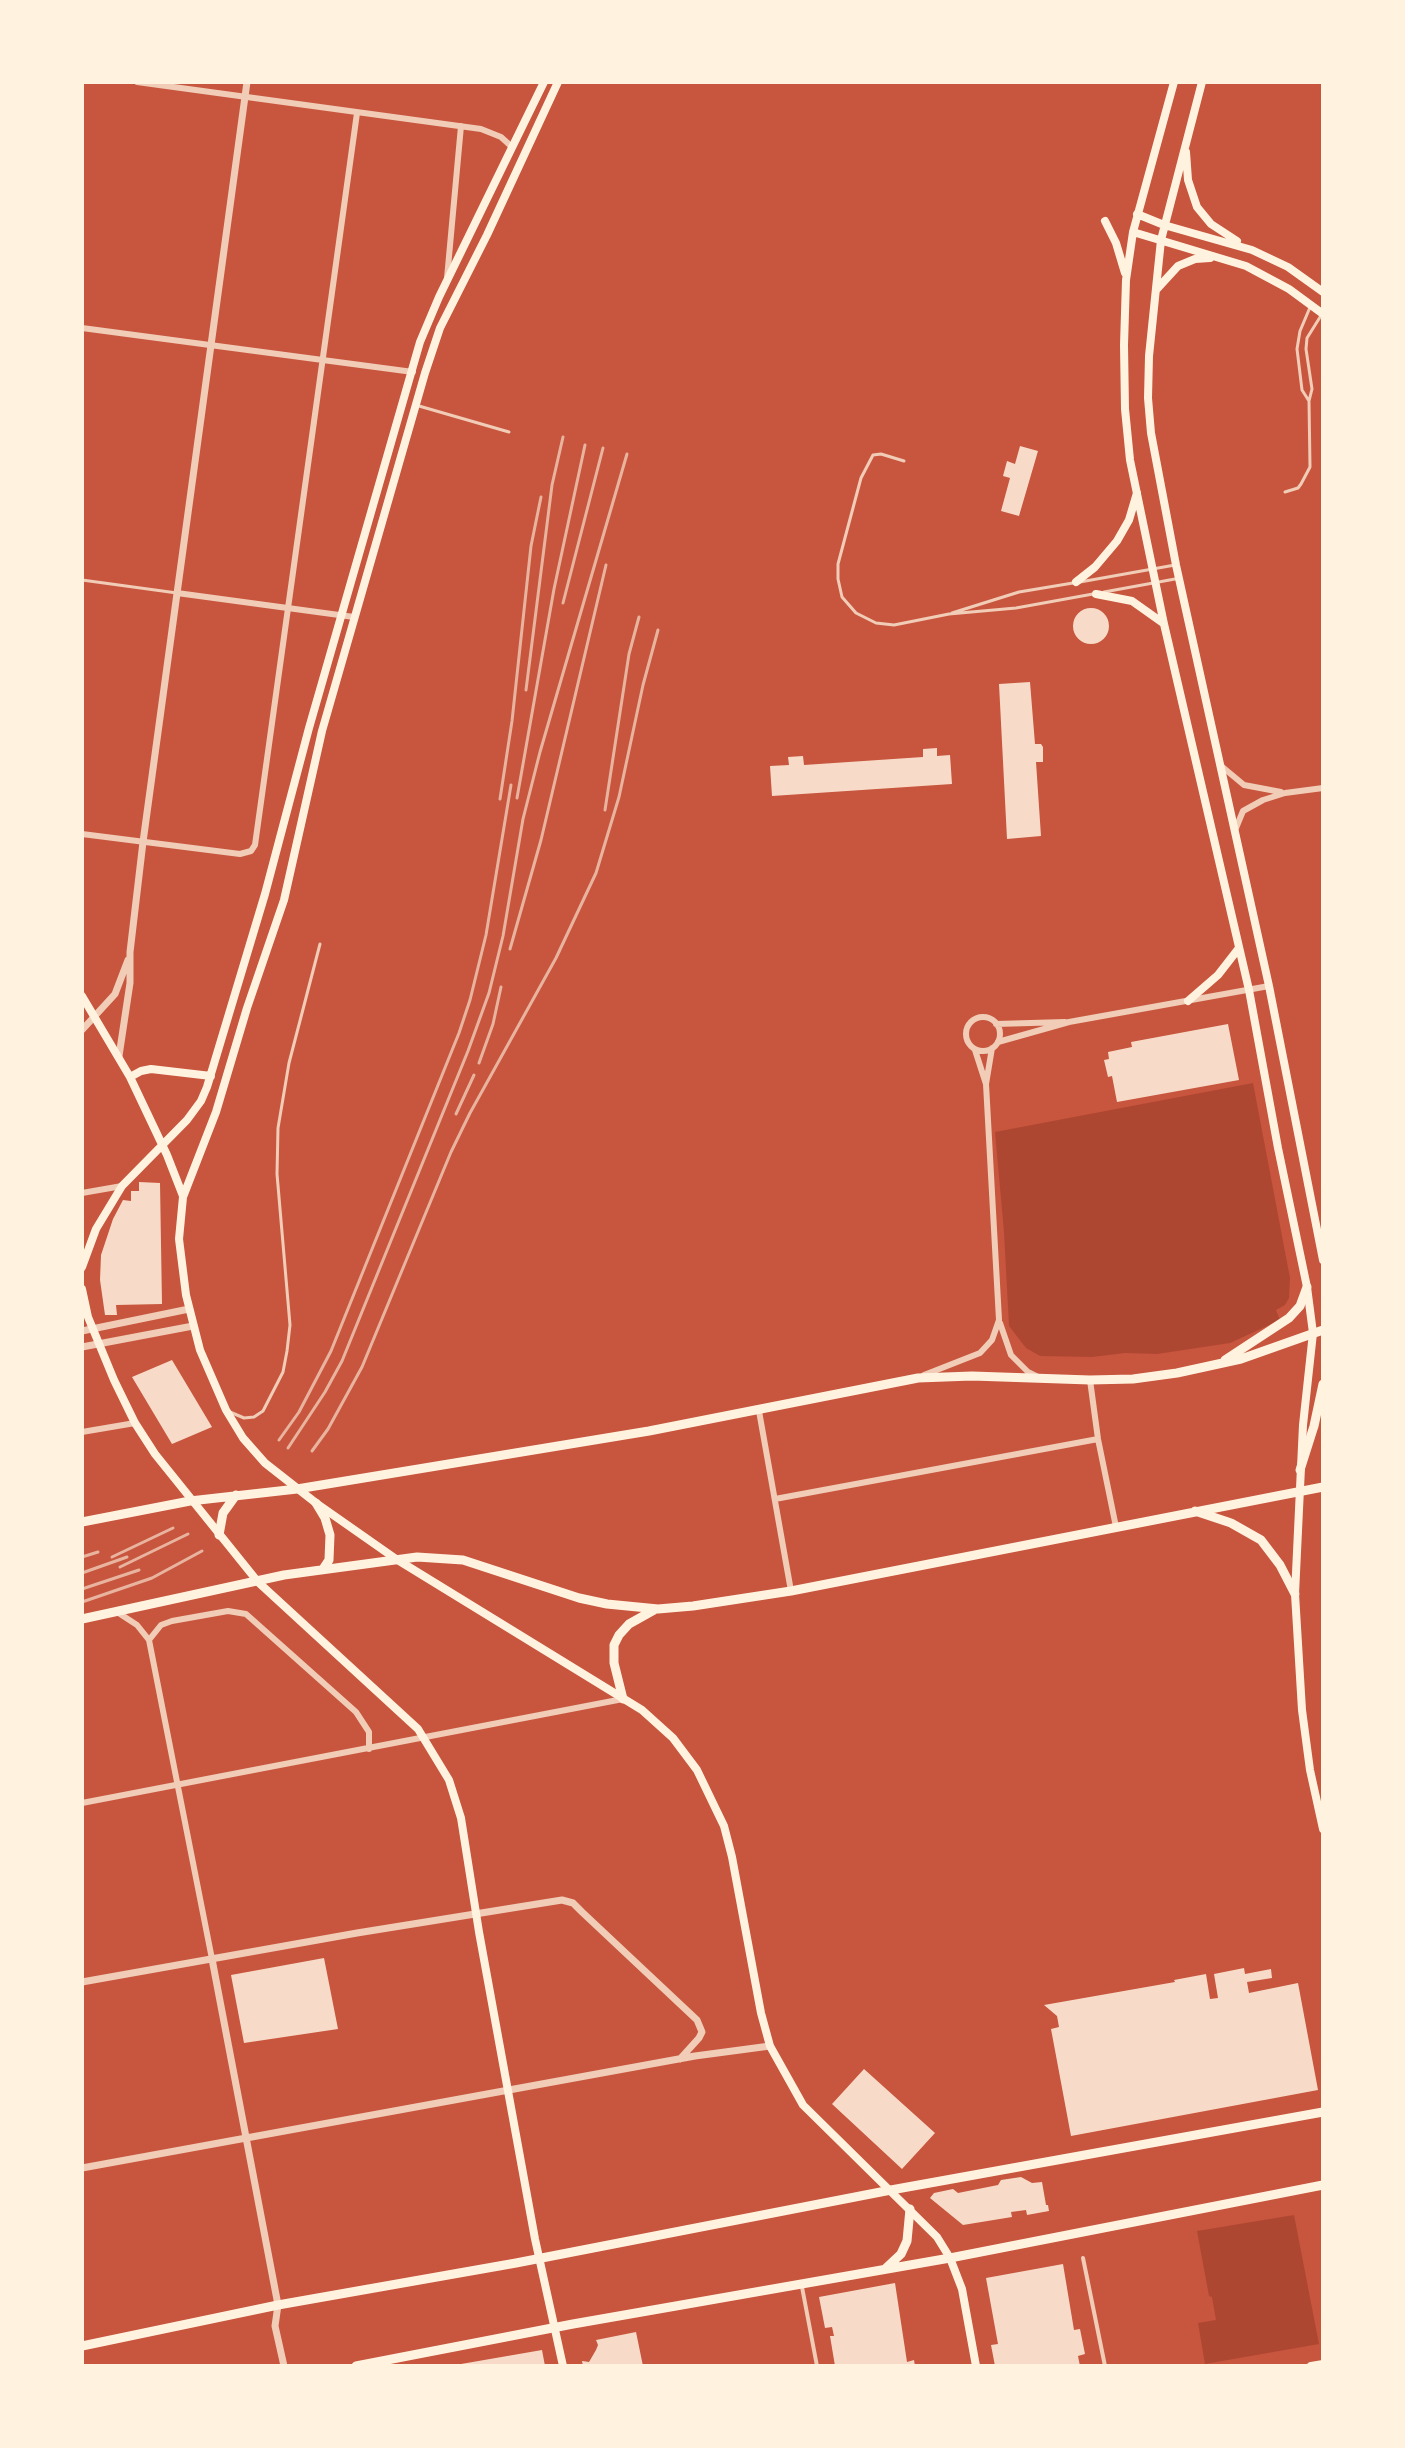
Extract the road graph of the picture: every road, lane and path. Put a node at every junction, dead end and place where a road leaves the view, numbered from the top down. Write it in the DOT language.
graph roads {
  1 [pos="137,82"];
  2 [pos="247,82"];
  3 [pos="544,82"];
  4 [pos="558,82"];
  5 [pos="1174,82"];
  6 [pos="1202,82"];
  7 [pos="245,98"];
  8 [pos="357,113"];
  9 [pos="461,126"];
  10 [pos="1186,143"];
  11 [pos="512,147"];
  12 [pos="1137,214"];
  13 [pos="1105,221"];
  14 [pos="1164,225"];
  15 [pos="1133,232"];
  16 [pos="1161,240"];
  17 [pos="1252,250"];
  18 [pos="1246,266"];
  19 [pos="1127,278"];
  20 [pos="447,281"];
  21 [pos="1323,292"];
  22 [pos="1154,293"];
  23 [pos="1311,305"];
  24 [pos="1323,313"];
  25 [pos="82,328"];
  26 [pos="211,346"];
  27 [pos="324,360"];
  28 [pos="413,372"];
  29 [pos="1309,401"];
  30 [pos="416,405"];
  31 [pos="509,432"];
  32 [pos="904,461"];
  33 [pos="1137,492"];
  34 [pos="1285,492"];
  35 [pos="1176,565"];
  36 [pos="1153,569"];
  37 [pos="1180,578"];
  38 [pos="82,580"];
  39 [pos="1076,582"];
  40 [pos="1156,583"];
  41 [pos="177,593"];
  42 [pos="1096,594"];
  43 [pos="290,609"];
  44 [pos="949,614"];
  45 [pos="343,616"];
  46 [pos="354,617"];
  47 [pos="1164,624"];
  48 [pos="330,658"];
  49 [pos="342,661"];
  50 [pos="322,687"];
  51 [pos="334,690"];
  52 [pos="309,728"];
  53 [pos="322,731"];
  54 [pos="1220,765"];
  55 [pos="1323,788"];
  56 [pos="1285,793"];
  57 [pos="1235,832"];
  58 [pos="82,834"];
  59 [pos="143,842"];
  60 [pos="265,894"];
  61 [pos="284,900"];
  62 [pos="320,944"];
  63 [pos="1239,948"];
  64 [pos="130,952"];
  65 [pos="1269,986"];
  66 [pos="1249,990"];
  67 [pos="82,996"];
  68 [pos="1188,1001"];
  69 [pos="96,1017"];
  70 [pos="1069,1022"];
  71 [pos="996,1024"];
  72 [pos="82,1030"];
  73 [pos="995,1045"];
  74 [pos="975,1050"];
  75 [pos="119,1056"];
  76 [pos="211,1076"];
  77 [pos="130,1077"];
  78 [pos="986,1084"];
  79 [pos="163,1145"];
  80 [pos="122,1186"];
  81 [pos="82,1193"];
  82 [pos="183,1197"];
  83 [pos="1323,1260"];
  84 [pos="82,1267"];
  85 [pos="1307,1287"];
  86 [pos="82,1289"];
  87 [pos="189,1309"];
  88 [pos="999,1320"];
  89 [pos="193,1326"];
  90 [pos="93,1329"];
  91 [pos="82,1331"];
  92 [pos="1318,1332"];
  93 [pos="99,1344"];
  94 [pos="82,1347"];
  95 [pos="1219,1365"];
  96 [pos="918,1378"];
  97 [pos="1042,1379"];
  98 [pos="1090,1380"];
  99 [pos="1323,1384"];
  100 [pos="226,1410"];
  101 [pos="759,1411"];
  102 [pos="135,1423"];
  103 [pos="82,1432"];
  104 [pos="1098,1439"];
  105 [pos="1300,1470"];
  106 [pos="1323,1487"];
  107 [pos="297,1489"];
  108 [pos="1299,1491"];
  109 [pos="236,1495"];
  110 [pos="775,1499"];
  111 [pos="190,1501"];
  112 [pos="316,1503"];
  113 [pos="1194,1511"];
  114 [pos="82,1522"];
  115 [pos="1116,1527"];
  116 [pos="219,1535"];
  117 [pos="396,1559"];
  118 [pos="323,1569"];
  119 [pos="258,1582"];
  120 [pos="791,1591"];
  121 [pos="1295,1594"];
  122 [pos="658,1609"];
  123 [pos="117,1612"];
  124 [pos="82,1619"];
  125 [pos="149,1640"];
  126 [pos="623,1699"];
  127 [pos="424,1739"];
  128 [pos="369,1749"];
  129 [pos="179,1785"];
  130 [pos="82,1803"];
  131 [pos="1323,1829"];
  132 [pos="476,1912"];
  133 [pos="212,1959"];
  134 [pos="82,1982"];
  135 [pos="770,2046"];
  136 [pos="680,2059"];
  137 [pos="509,2090"];
  138 [pos="1323,2112"];
  139 [pos="246,2138"];
  140 [pos="82,2168"];
  141 [pos="1323,2185"];
  142 [pos="891,2190"];
  143 [pos="910,2209"];
  144 [pos="540,2258"];
  145 [pos="950,2258"];
  146 [pos="1083,2258"];
  147 [pos="884,2270"];
  148 [pos="801,2284"];
  149 [pos="278,2305"];
  150 [pos="556,2327"];
  151 [pos="82,2346"];
  152 [pos="402,2362"];
  153 [pos="1323,2364"];
  154 [pos="284,2366"];
  155 [pos="356,2366"];
  156 [pos="563,2366"];
  157 [pos="817,2366"];
  158 [pos="976,2366"];
  159 [pos="1105,2366"];
  160 [pos="1311,2366"];
  1 -- 7 [label="street"];
  2 -- 7 [label="street"];
  3 -- 11 [label="main road"];
  4 -- 30 [label="main road"];
  5 -- 12 [label="main road"];
  6 -- 10 [label="main road"];
  7 -- 8 [label="street"];
  7 -- 26 [label="street"];
  8 -- 9 [label="street"];
  8 -- 27 [label="street"];
  9 -- 11 [label="street"];
  9 -- 20 [label="street"];
  10 -- 14 [label="main road"];
  10 -- 17 [label="main road"];
  11 -- 20 [label="main road"];
  12 -- 14 [label="main road"];
  12 -- 15 [label="main road"];
  13 -- 19 [label="main road"];
  14 -- 16 [label="main road"];
  14 -- 17 [label="main road"];
  15 -- 16 [label="main road"];
  15 -- 19 [label="main road"];
  16 -- 18 [label="main road"];
  16 -- 22 [label="main road"];
  17 -- 21 [label="main road"];
  18 -- 22 [label="main road"];
  18 -- 23 [label="main road"];
  19 -- 33 [label="main road"];
  20 -- 28 [label="main road"];
  22 -- 35 [label="main road"];
  23 -- 24 [label="main road"];
  23 -- 29 [label="lane"];
  24 -- 29 [label="lane"];
  25 -- 26 [label="street"];
  26 -- 27 [label="street"];
  26 -- 41 [label="street"];
  27 -- 28 [label="street"];
  27 -- 43 [label="street"];
  28 -- 45 [label="main road"];
  29 -- 34 [label="lane"];
  30 -- 31 [label="lane"];
  30 -- 46 [label="main road"];
  32 -- 44 [label="lane"];
  33 -- 36 [label="main road"];
  33 -- 39 [label="main road"];
  35 -- 36 [label="lane"];
  35 -- 37 [label="main road"];
  36 -- 39 [label="lane"];
  36 -- 40 [label="main road"];
  37 -- 40 [label="lane"];
  37 -- 54 [label="main road"];
  38 -- 41 [label="lane"];
  39 -- 44 [label="lane"];
  40 -- 42 [label="lane"];
  40 -- 47 [label="main road"];
  41 -- 43 [label="street"];
  41 -- 59 [label="street"];
  42 -- 44 [label="lane"];
  42 -- 47 [label="main road"];
  43 -- 45 [label="street"];
  43 -- 59 [label="street"];
  45 -- 46 [label="street"];
  45 -- 48 [label="main road"];
  46 -- 49 [label="main road"];
  47 -- 63 [label="main road"];
  48 -- 49 [label="main road"];
  48 -- 50 [label="main road"];
  49 -- 51 [label="main road"];
  50 -- 51 [label="main road"];
  50 -- 52 [label="main road"];
  51 -- 53 [label="main road"];
  52 -- 53 [label="main road"];
  52 -- 60 [label="main road"];
  53 -- 61 [label="main road"];
  54 -- 56 [label="street"];
  54 -- 57 [label="main road"];
  55 -- 56 [label="street"];
  56 -- 57 [label="street"];
  57 -- 65 [label="main road"];
  58 -- 59 [label="street"];
  59 -- 64 [label="street"];
  60 -- 61 [label="main road"];
  60 -- 76 [label="main road"];
  61 -- 82 [label="main road"];
  62 -- 100 [label="lane"];
  63 -- 66 [label="main road"];
  63 -- 68 [label="main road"];
  64 -- 69 [label="street"];
  64 -- 75 [label="street"];
  65 -- 66 [label="street"];
  65 -- 83 [label="main road"];
  66 -- 68 [label="street"];
  66 -- 85 [label="main road"];
  67 -- 69 [label="main road"];
  68 -- 70 [label="street"];
  69 -- 72 [label="street"];
  69 -- 75 [label="main road"];
  70 -- 71 [label="street"];
  70 -- 73 [label="street"];
  71 -- 73 [label="street"];
  71 -- 74 [label="street"];
  73 -- 74 [label="street"];
  73 -- 78 [label="street"];
  74 -- 78 [label="street"];
  75 -- 77 [label="main road"];
  76 -- 77 [label="main road"];
  76 -- 79 [label="main road"];
  77 -- 79 [label="main road"];
  78 -- 88 [label="street"];
  79 -- 80 [label="main road"];
  79 -- 82 [label="main road"];
  80 -- 81 [label="street"];
  80 -- 84 [label="main road"];
  82 -- 87 [label="main road"];
  85 -- 92 [label="main road"];
  85 -- 95 [label="main road"];
  86 -- 90 [label="main road"];
  87 -- 89 [label="main road"];
  87 -- 90 [label="street"];
  88 -- 96 [label="street"];
  88 -- 97 [label="street"];
  89 -- 93 [label="street"];
  89 -- 100 [label="main road"];
  90 -- 91 [label="street"];
  90 -- 93 [label="main road"];
  92 -- 95 [label="main road"];
  92 -- 105 [label="main road"];
  93 -- 94 [label="street"];
  93 -- 102 [label="main road"];
  95 -- 98 [label="main road"];
  96 -- 97 [label="main road"];
  96 -- 101 [label="main road"];
  97 -- 98 [label="main road"];
  98 -- 104 [label="street"];
  99 -- 105 [label="main road"];
  100 -- 107 [label="main road"];
  101 -- 107 [label="main road"];
  101 -- 110 [label="street"];
  102 -- 103 [label="street"];
  102 -- 111 [label="main road"];
  104 -- 110 [label="street"];
  104 -- 115 [label="street"];
  105 -- 108 [label="main road"];
  106 -- 108 [label="main road"];
  107 -- 109 [label="main road"];
  107 -- 112 [label="main road"];
  108 -- 113 [label="main road"];
  108 -- 121 [label="main road"];
  109 -- 111 [label="main road"];
  109 -- 116 [label="main road"];
  110 -- 120 [label="street"];
  111 -- 114 [label="main road"];
  111 -- 116 [label="main road"];
  112 -- 117 [label="main road"];
  112 -- 118 [label="main road"];
  113 -- 115 [label="main road"];
  113 -- 121 [label="main road"];
  115 -- 120 [label="main road"];
  116 -- 119 [label="main road"];
  117 -- 118 [label="main road"];
  117 -- 122 [label="main road"];
  117 -- 126 [label="main road"];
  118 -- 119 [label="main road"];
  119 -- 123 [label="main road"];
  119 -- 127 [label="main road"];
  120 -- 122 [label="main road"];
  121 -- 131 [label="main road"];
  122 -- 126 [label="main road"];
  123 -- 124 [label="main road"];
  123 -- 125 [label="street"];
  125 -- 128 [label="street"];
  125 -- 129 [label="street"];
  126 -- 127 [label="street"];
  126 -- 135 [label="main road"];
  127 -- 128 [label="street"];
  127 -- 132 [label="main road"];
  128 -- 129 [label="street"];
  129 -- 130 [label="street"];
  129 -- 133 [label="street"];
  132 -- 133 [label="street"];
  132 -- 136 [label="street"];
  132 -- 137 [label="main road"];
  133 -- 134 [label="street"];
  133 -- 139 [label="street"];
  135 -- 136 [label="street"];
  135 -- 142 [label="main road"];
  136 -- 137 [label="street"];
  137 -- 139 [label="street"];
  137 -- 144 [label="main road"];
  138 -- 142 [label="main road"];
  139 -- 140 [label="street"];
  139 -- 149 [label="street"];
  141 -- 145 [label="main road"];
  142 -- 143 [label="main road"];
  142 -- 144 [label="main road"];
  143 -- 145 [label="main road"];
  143 -- 147 [label="main road"];
  144 -- 149 [label="main road"];
  144 -- 150 [label="main road"];
  145 -- 147 [label="main road"];
  145 -- 158 [label="main road"];
  146 -- 159 [label="street"];
  147 -- 148 [label="main road"];
  148 -- 150 [label="main road"];
  148 -- 157 [label="street"];
  149 -- 151 [label="main road"];
  149 -- 154 [label="street"];
  150 -- 152 [label="main road"];
  150 -- 156 [label="main road"];
  152 -- 155 [label="main road"];
  153 -- 160 [label="main road"];
}
